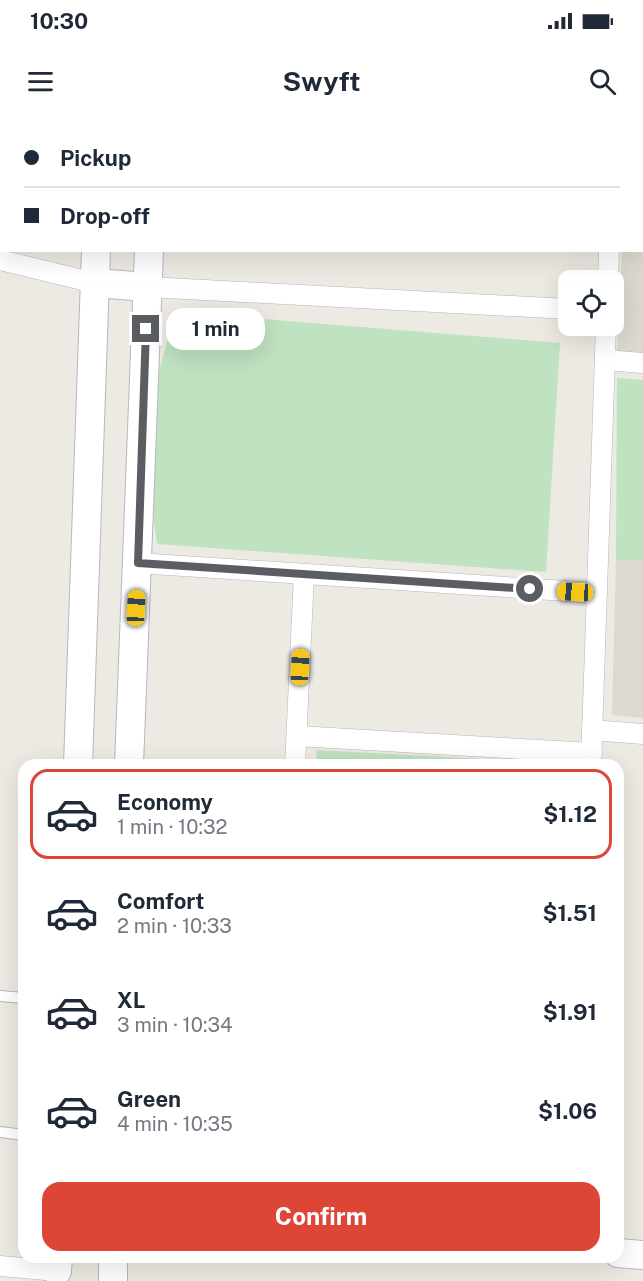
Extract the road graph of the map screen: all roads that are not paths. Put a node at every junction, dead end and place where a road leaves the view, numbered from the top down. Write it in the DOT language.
graph roads {
  1 [pos="96,252"];
  2 [pos="149,252"];
  3 [pos="609,252"];
  4 [pos="0,260"];
  5 [pos="608,270"];
  6 [pos="95,283"];
  7 [pos="148,287"];
  8 [pos="558,308"];
  9 [pos="606,336"];
  10 [pos="605,360"];
  11 [pos="643,363"];
  12 [pos="138,563"];
  13 [pos="304,574"];
  14 [pos="597,593"];
  15 [pos="592,730"];
  16 [pos="643,734"];
  17 [pos="297,736"];
  18 [pos="78,759"];
  19 [pos="129,759"];
  20 [pos="295,759"];
  21 [pos="592,759"];
  22 [pos="0,996"];
  23 [pos="18,998"];
  24 [pos="0,1132"];
  25 [pos="18,1134"];
  26 [pos="624,1253"];
  27 [pos="643,1255"];
  28 [pos="114,1263"];
  29 [pos="58,1264"];
  30 [pos="0,1266"];
  31 [pos="113,1281"];
  1 -- 6 [label="main road"];
  2 -- 7 [label="main road"];
  3 -- 5 [label="street"];
  4 -- 6 [label="street"];
  6 -- 7 [label="main road"];
  6 -- 18 [label="main road"];
  7 -- 8 [label="street"];
  7 -- 12 [label="main road"];
  9 -- 10 [label="street"];
  10 -- 11 [label="street"];
  10 -- 14 [label="street"];
  12 -- 13 [label="street"];
  12 -- 19 [label="main road"];
  13 -- 14 [label="street"];
  13 -- 17 [label="street"];
  14 -- 15 [label="street"];
  15 -- 16 [label="street"];
  15 -- 21 [label="street"];
  17 -- 20 [label="street"];
  17 -- 21 [label="street"];
  22 -- 23 [label="lane"];
  24 -- 25 [label="lane"];
  26 -- 27 [label="main road"];
  28 -- 31 [label="main road"];
  29 -- 30 [label="street"];
}
